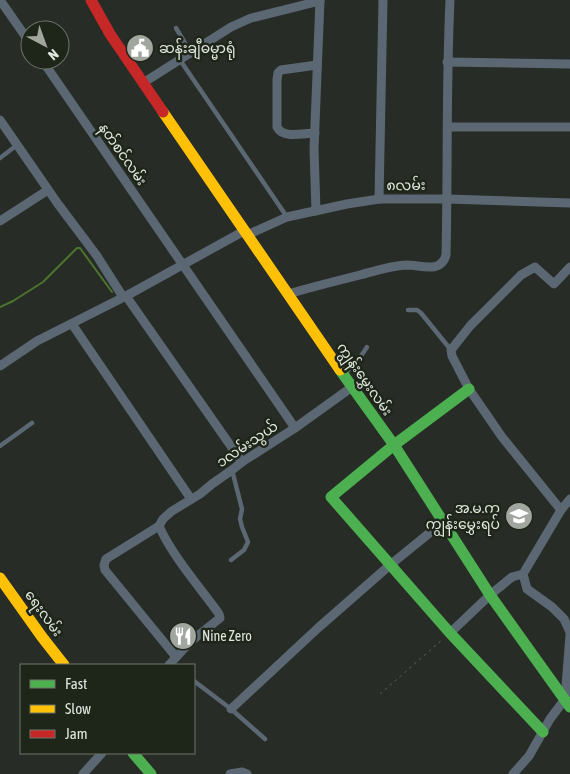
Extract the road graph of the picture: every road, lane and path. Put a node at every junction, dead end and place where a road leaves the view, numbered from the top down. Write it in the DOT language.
graph roads {
  1 [pos="0,0"];
  2 [pos="91,0"];
  3 [pos="383,0"];
  4 [pos="450,0"];
  5 [pos="320,1"];
  6 [pos="176,28"];
  7 [pos="20,29"];
  8 [pos="190,53"];
  9 [pos="180,60"];
  10 [pos="447,62"];
  11 [pos="570,64"];
  12 [pos="317,65"];
  13 [pos="49,70"];
  14 [pos="143,83"];
  15 [pos="0,120"];
  16 [pos="448,127"];
  17 [pos="570,127"];
  18 [pos="315,133"];
  19 [pos="17,145"];
  20 [pos="0,158"];
  21 [pos="48,190"];
  22 [pos="448,199"];
  23 [pos="379,200"];
  24 [pos="570,202"];
  25 [pos="316,211"];
  26 [pos="287,217"];
  27 [pos="0,221"];
  28 [pos="246,233"];
  29 [pos="183,264"];
  30 [pos="570,267"];
  31 [pos="288,294"];
  32 [pos="124,296"];
  33 [pos="408,310"];
  34 [pos="72,324"];
  35 [pos="367,347"];
  36 [pos="451,350"];
  37 [pos="0,366"];
  38 [pos="343,374"];
  39 [pos="352,387"];
  40 [pos="469,388"];
  41 [pos="32,424"];
  42 [pos="295,428"];
  43 [pos="394,445"];
  44 [pos="0,446"];
  45 [pos="242,462"];
  46 [pos="232,470"];
  47 [pos="191,499"];
  48 [pos="570,499"];
  49 [pos="561,510"];
  50 [pos="443,522"];
  51 [pos="159,526"];
  52 [pos="231,560"];
  53 [pos="390,565"];
  54 [pos="523,574"];
  55 [pos="0,578"];
  56 [pos="490,595"];
  57 [pos="450,633"];
  58 [pos="570,634"];
  59 [pos="172,663"];
  60 [pos="63,664"];
  61 [pos="195,682"];
  62 [pos="380,694"];
  63 [pos="567,698"];
  64 [pos="231,709"];
  65 [pos="542,732"];
  66 [pos="265,740"];
  67 [pos="101,754"];
  68 [pos="135,754"];
  69 [pos="83,774"];
  70 [pos="151,774"];
  71 [pos="230,774"];
  72 [pos="247,774"];
  73 [pos="513,774"];
  1 -- 7 [label="street"];
  2 -- 14 [label="street, ကျွန်းမွှေးလမ်း"];
  3 -- 23 [label="street"];
  4 -- 10 [label="street"];
  5 -- 8 [label="street"];
  5 -- 12 [label="street"];
  6 -- 8 [label="lane"];
  8 -- 9 [label="street"];
  9 -- 14 [label="street"];
  9 -- 26 [label="lane"];
  10 -- 11 [label="street"];
  10 -- 16 [label="street"];
  12 -- 18 [label="street"];
  12 -- 18 [label="street"];
  13 -- 29 [label="street, နတ်စင်လမ်း"];
  14 -- 28 [label="street, ကျွန်းမွှေးလမ်း"];
  15 -- 19 [label="street"];
  16 -- 17 [label="street"];
  16 -- 22 [label="street"];
  18 -- 25 [label="street"];
  19 -- 20 [label="lane"];
  19 -- 21 [label="street"];
  21 -- 27 [label="street"];
  21 -- 32 [label="street"];
  22 -- 23 [label="street, ၈လမ်း"];
  22 -- 24 [label="street, ၈လမ်း"];
  22 -- 31 [label="street"];
  23 -- 25 [label="street, ၈လမ်း"];
  25 -- 26 [label="street, ၈လမ်း"];
  26 -- 28 [label="street, ၈လမ်း"];
  28 -- 29 [label="street, ၈လမ်း"];
  28 -- 31 [label="street, ကျွန်းမွှေးလမ်း"];
  29 -- 32 [label="street, ၈လမ်း"];
  29 -- 42 [label="street, နတ်စင်လမ်း"];
  30 -- 36 [label="street"];
  31 -- 38 [label="street, ကျွန်းမွှေးလမ်း"];
  32 -- 34 [label="street, ၈လမ်း"];
  32 -- 45 [label="street"];
  33 -- 36 [label="lane"];
  34 -- 37 [label="street, ၈လမ်း"];
  34 -- 47 [label="street"];
  35 -- 38 [label="lane"];
  36 -- 40 [label="street"];
  38 -- 39 [label="street, ကျွန်းမွှေးလမ်း"];
  39 -- 42 [label="street, ၁လမ်းသွယ်"];
  39 -- 43 [label="street, ကျွန်းမွှေးလမ်း"];
  40 -- 43 [label="street"];
  40 -- 49 [label="street"];
  41 -- 44 [label="lane"];
  42 -- 45 [label="street, ၁လမ်းသွယ်"];
  43 -- 50 [label="street, ကျွန်းမွှေးလမ်း"];
  43 -- 53 [label="street"];
  45 -- 46 [label="street, ၁လမ်းသွယ်"];
  46 -- 47 [label="street, ၁လမ်းသွယ်"];
  46 -- 52 [label="lane"];
  47 -- 51 [label="street, ၁လမ်းသွယ်"];
  48 -- 49 [label="street"];
  49 -- 54 [label="street"];
  50 -- 53 [label="street"];
  50 -- 56 [label="street, ကျွန်းမွှေးလမ်း"];
  51 -- 59 [label="street"];
  51 -- 59 [label="street, ၁လမ်းသွယ်"];
  53 -- 57 [label="street"];
  53 -- 64 [label="street"];
  54 -- 56 [label="street"];
  54 -- 58 [label="street"];
  55 -- 60 [label="street, ရေးလမ်း"];
  56 -- 57 [label="street"];
  56 -- 63 [label="street, ကျွန်းမွှေးလမ်း"];
  57 -- 62 [label="path"];
  57 -- 65 [label="street"];
  58 -- 63 [label="street"];
  61 -- 64 [label="lane"];
  63 -- 65 [label="street"];
  64 -- 66 [label="lane"];
  65 -- 73 [label="street"];
  67 -- 69 [label="street"];
  68 -- 70 [label="street"];
  71 -- 72 [label="street"];
}
